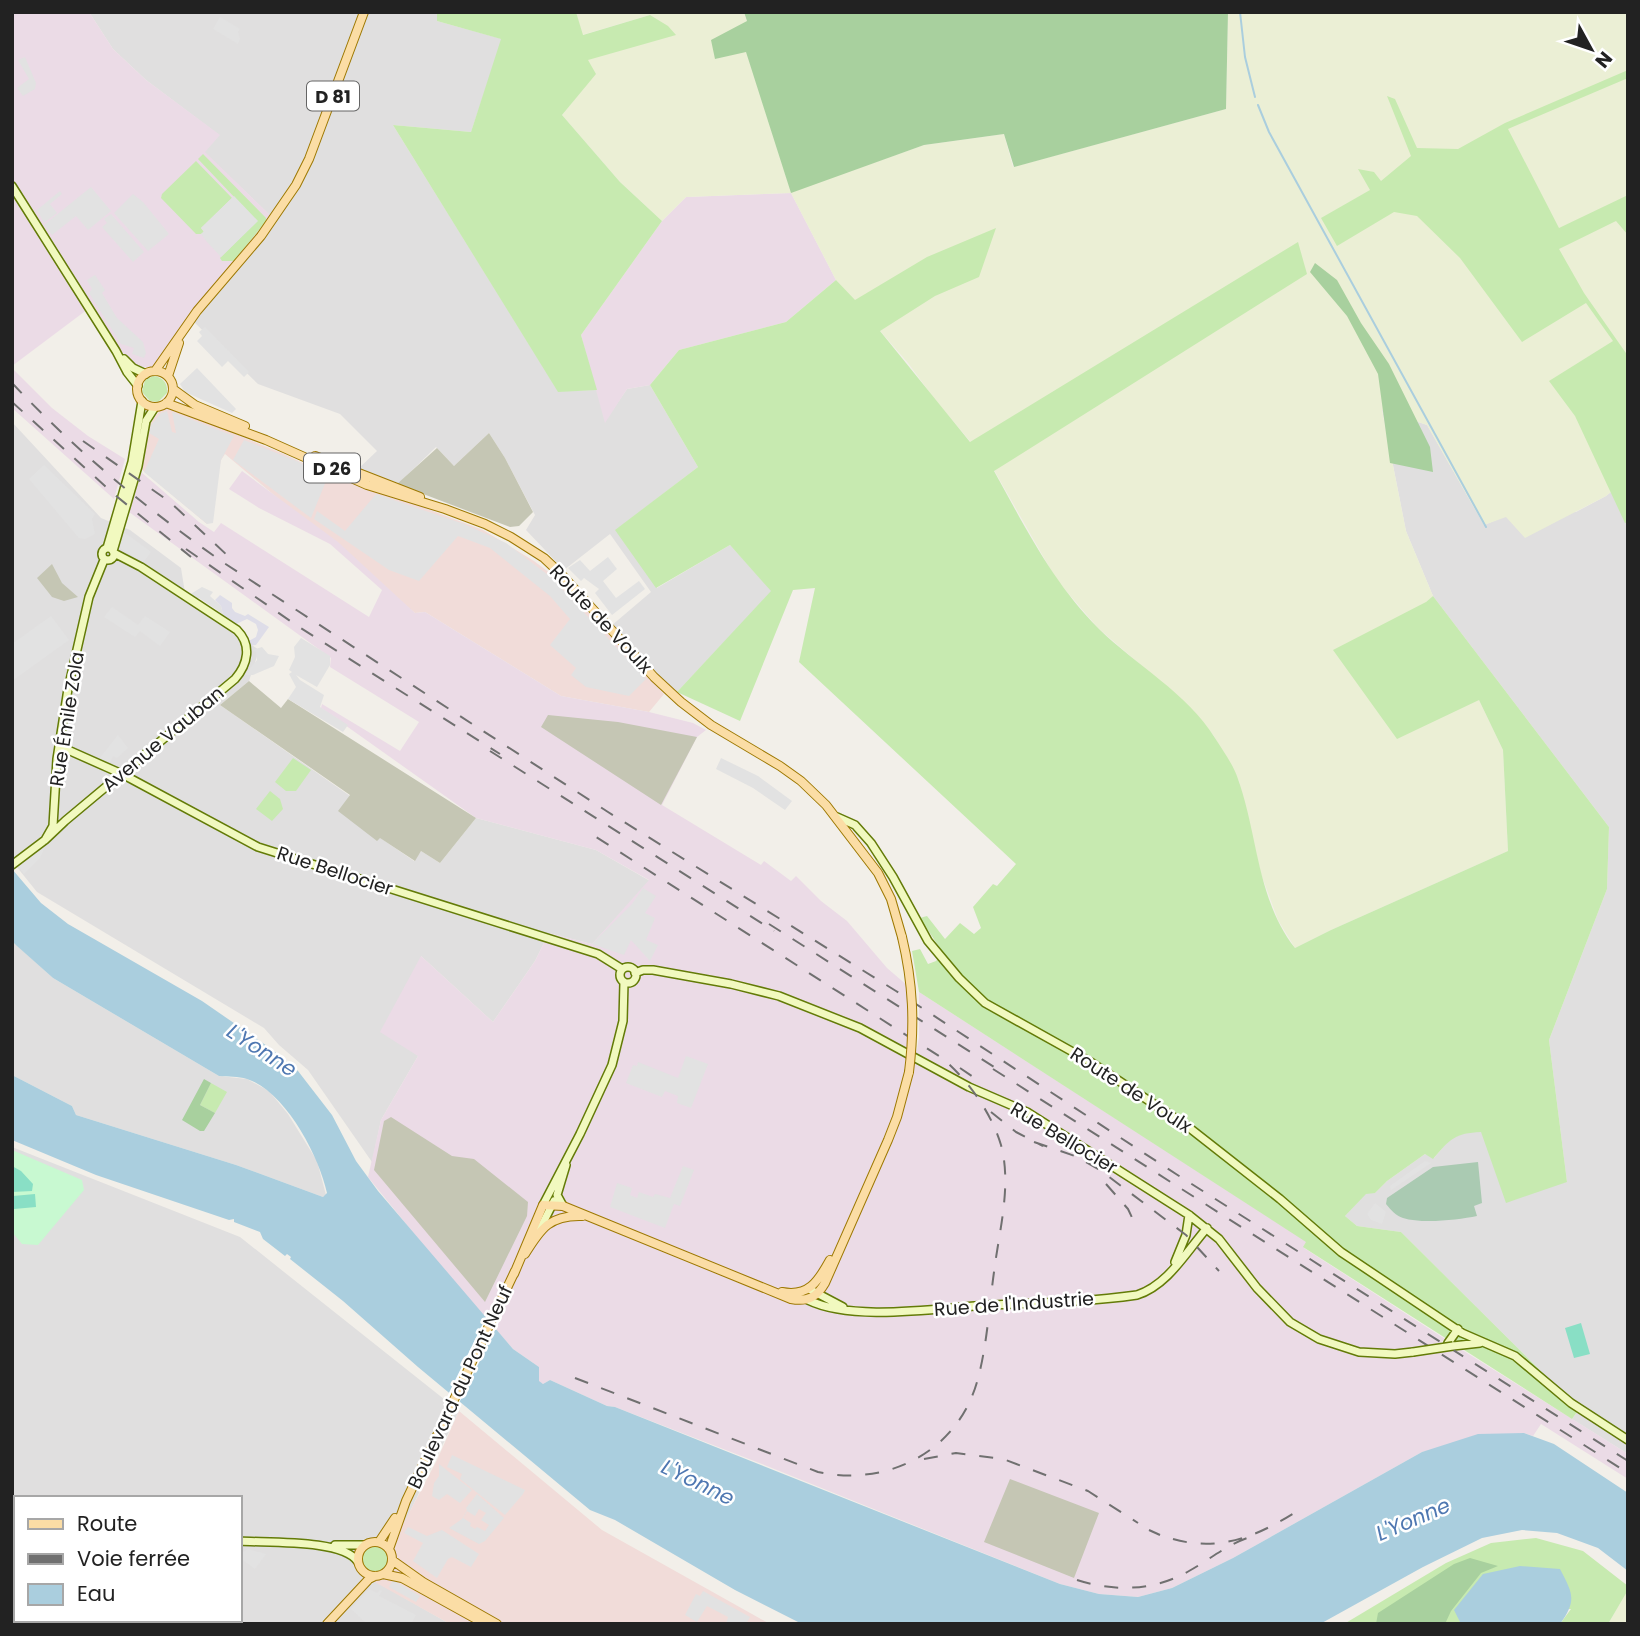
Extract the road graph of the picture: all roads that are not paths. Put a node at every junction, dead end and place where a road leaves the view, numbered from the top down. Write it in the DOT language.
graph roads {
  1 [pos="364,12"];
  2 [pos="12,186"];
  3 [pos="182,333"];
  4 [pos="116,351"];
  5 [pos="151,373"];
  6 [pos="168,376"];
  7 [pos="138,386"];
  8 [pos="173,389"];
  9 [pos="142,401"];
  10 [pos="166,403"];
  11 [pos="155,407"];
  12 [pos="445,509"];
  13 [pos="111,550"];
  14 [pos="59,746"];
  15 [pos="122,774"];
  16 [pos="54,816"];
  17 [pos="837,817"];
  18 [pos="65,821"];
  19 [pos="45,840"];
  20 [pos="13,865"];
  21 [pos="622,969"];
  22 [pos="635,973"];
  23 [pos="624,982"];
  24 [pos="566,1161"];
  25 [pos="557,1195"];
  26 [pos="543,1205"];
  27 [pos="553,1205"];
  28 [pos="563,1206"];
  29 [pos="1189,1215"];
  30 [pos="589,1217"];
  31 [pos="853,1217"];
  32 [pos="1207,1228"];
  33 [pos="537,1234"];
  34 [pos="1172,1270"];
  35 [pos="514,1274"];
  36 [pos="825,1283"];
  37 [pos="813,1297"];
  38 [pos="831,1302"];
  39 [pos="846,1309"];
  40 [pos="1460,1331"];
  41 [pos="1483,1343"];
  42 [pos="1448,1345"];
  43 [pos="1628,1440"];
  44 [pos="406,1501"];
  45 [pos="242,1541"];
  46 [pos="379,1542"];
  47 [pos="293,1544"];
  48 [pos="365,1545"];
  49 [pos="388,1549"];
  50 [pos="392,1560"];
  51 [pos="360,1566"];
  52 [pos="379,1575"];
  53 [pos="349,1600"];
  54 [pos="327,1624"];
  55 [pos="485,1624"];
  56 [pos="497,1624"];
  1 -- 3 [label="main road, D 81"];
  2 -- 4 [label="main road"];
  3 -- 5 [label="main road, D 81"];
  3 -- 6 [label="main road, D 81"];
  4 -- 5 [label="main road"];
  4 -- 7 [label="main road"];
  5 -- 6 [label="main road"];
  5 -- 7 [label="main road"];
  6 -- 8 [label="main road"];
  7 -- 9 [label="main road"];
  8 -- 10 [label="main road"];
  8 -- 12 [label="main road, Route de Voulx / D 26"];
  9 -- 11 [label="main road"];
  9 -- 13 [label="main road"];
  10 -- 11 [label="main road"];
  10 -- 12 [label="main road, Route de Voulx / D 26"];
  11 -- 13 [label="main road"];
  12 -- 17 [label="main road, Route de Voulx / D 26"];
  13 -- 14 [label="main road, Rue Émile Zola"];
  13 -- 15 [label="main road, Avenue Vauban"];
  14 -- 15 [label="main road, Rue Bellocier"];
  14 -- 16 [label="main road, Rue Émile Zola"];
  15 -- 18 [label="main road, Avenue Vauban"];
  15 -- 21 [label="main road, Rue Bellocier"];
  16 -- 18 [label="main road"];
  16 -- 19 [label="main road, Rue Émile Zola"];
  17 -- 31 [label="main road, bridge"];
  17 -- 40 [label="main road, Route de Voulx / D 26"];
  18 -- 19 [label="main road, Avenue Vauban"];
  19 -- 20 [label="main road"];
  21 -- 22 [label="main road"];
  21 -- 23 [label="main road"];
  22 -- 23 [label="main road"];
  22 -- 29 [label="main road, Rue Bellocier"];
  23 -- 24 [label="main road, Boulevard du Pont Neuf"];
  24 -- 25 [label="main road, Boulevard du Pont Neuf"];
  24 -- 26 [label="main road, Boulevard du Pont Neuf"];
  25 -- 27 [label="main road, Boulevard du Pont Neuf"];
  25 -- 28 [label="main road"];
  26 -- 27 [label="main road"];
  26 -- 35 [label="main road, Boulevard du Pont Neuf"];
  27 -- 28 [label="main road"];
  27 -- 33 [label="main road, Boulevard du Pont Neuf"];
  28 -- 30 [label="main road"];
  29 -- 32 [label="main road, Rue Bellocier"];
  29 -- 34 [label="main road"];
  30 -- 33 [label="main road, Boulevard du Pont Neuf"];
  30 -- 37 [label="main road"];
  31 -- 36 [label="main road"];
  31 -- 37 [label="main road"];
  32 -- 34 [label="main road, Rue de l'Industrie"];
  32 -- 42 [label="main road, Rue Bellocier, bridge"];
  33 -- 35 [label="main road, Boulevard du Pont Neuf"];
  34 -- 39 [label="main road, Rue de l'Industrie"];
  35 -- 44 [label="main road, Boulevard du Pont Neuf"];
  36 -- 37 [label="main road"];
  36 -- 38 [label="main road"];
  37 -- 38 [label="main road"];
  37 -- 39 [label="main road, Rue de l'Industrie"];
  38 -- 39 [label="main road"];
  40 -- 41 [label="main road, D 26"];
  40 -- 42 [label="main road"];
  41 -- 42 [label="main road, Rue Bellocier"];
  41 -- 43 [label="main road, D 26"];
  44 -- 46 [label="main road"];
  44 -- 49 [label="main road"];
  45 -- 47 [label="main road"];
  46 -- 48 [label="main road"];
  46 -- 49 [label="main road"];
  47 -- 48 [label="main road"];
  47 -- 51 [label="main road"];
  48 -- 51 [label="main road"];
  49 -- 50 [label="main road"];
  50 -- 52 [label="main road"];
  50 -- 56 [label="main road"];
  51 -- 52 [label="main road"];
  51 -- 53 [label="main road"];
  52 -- 53 [label="main road"];
  52 -- 55 [label="main road"];
  53 -- 54 [label="main road"];
}
